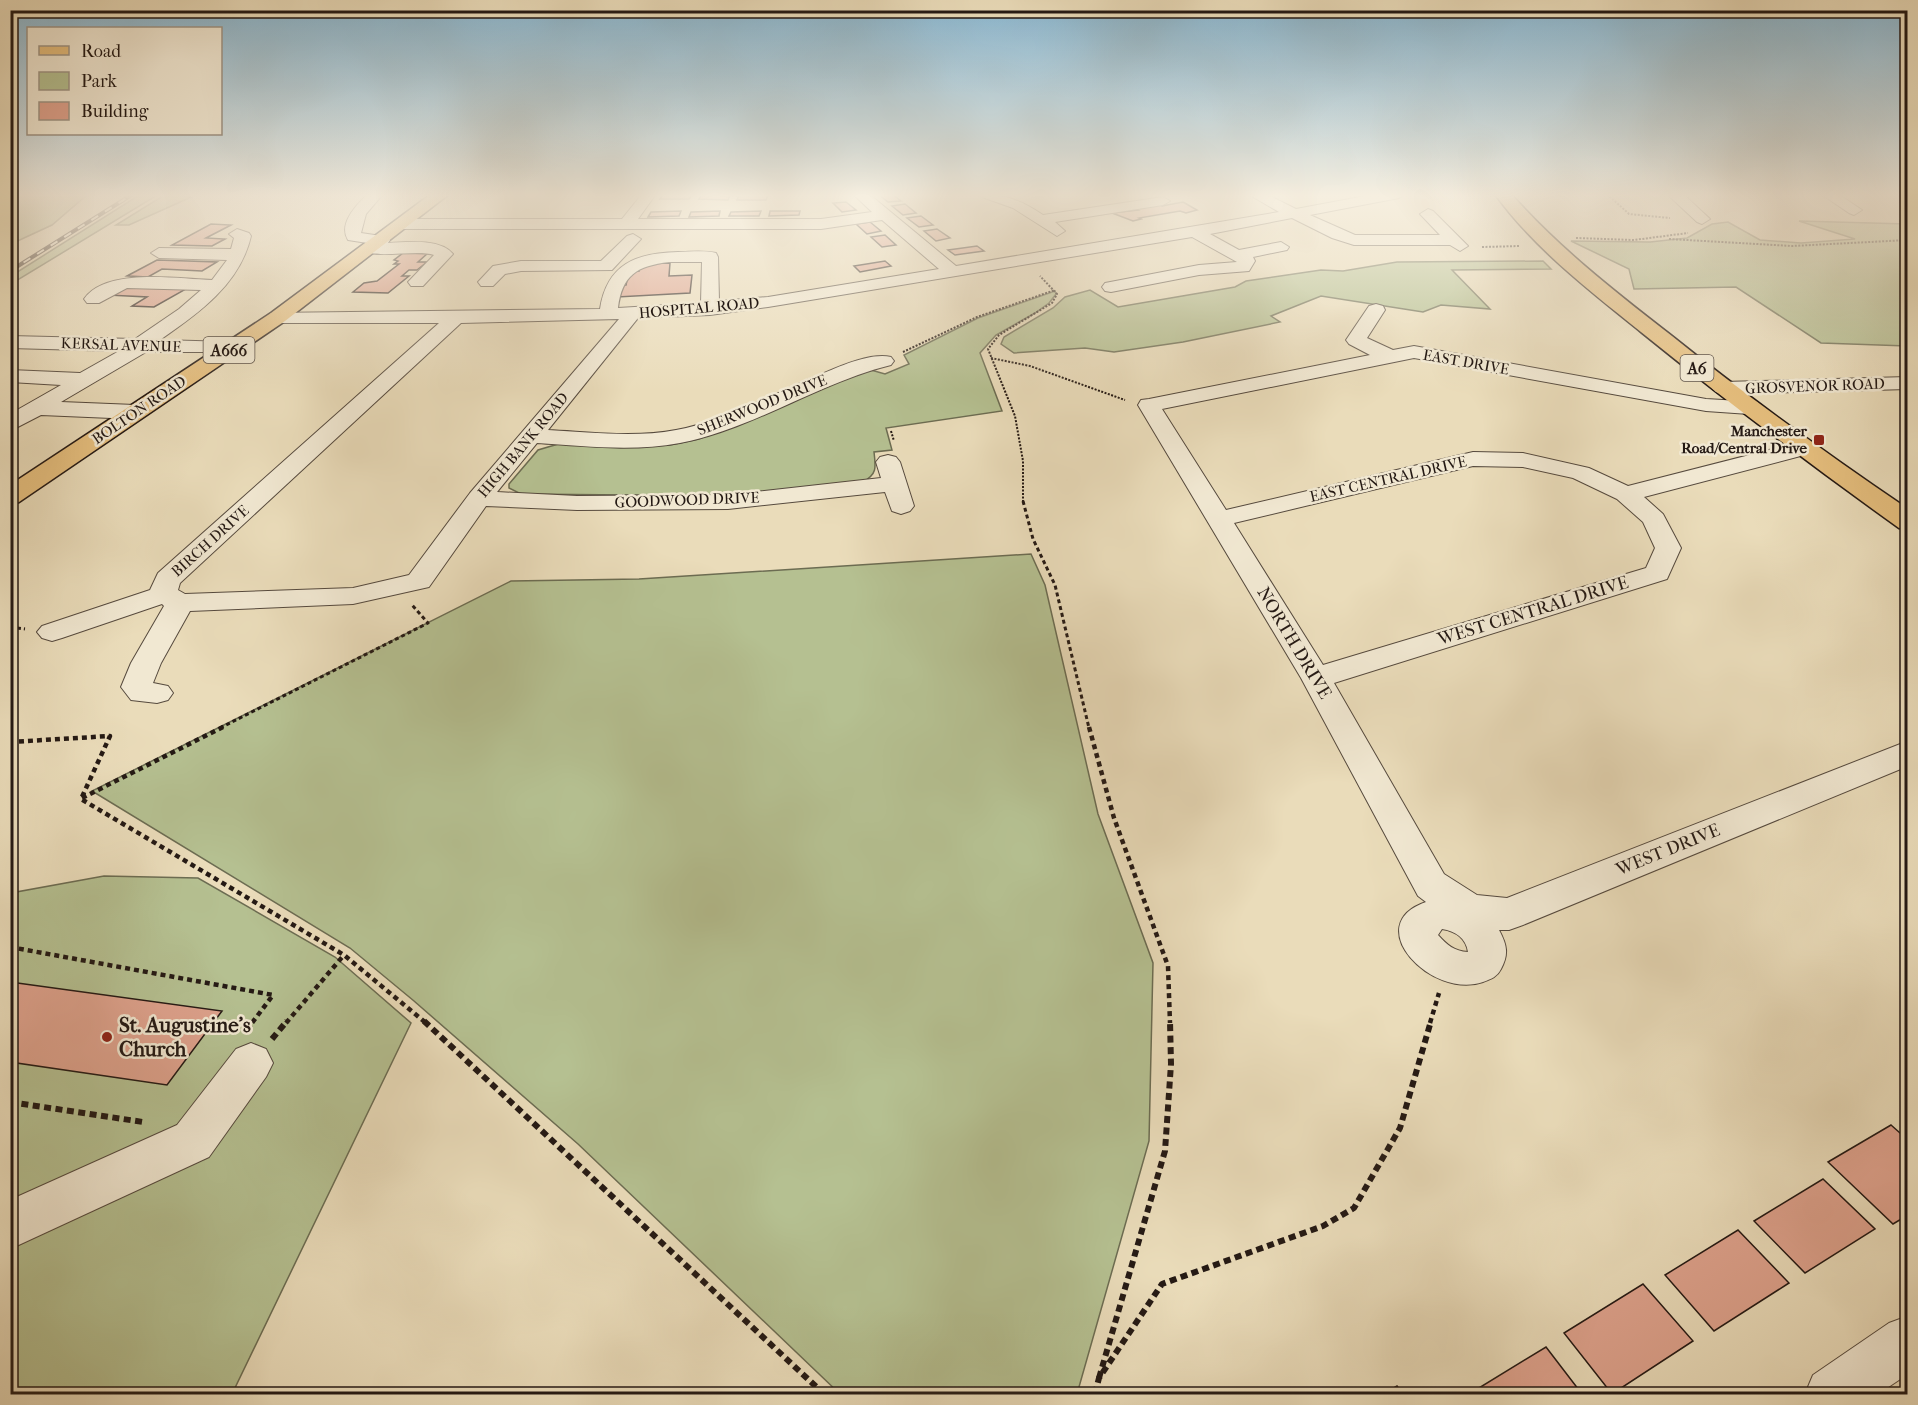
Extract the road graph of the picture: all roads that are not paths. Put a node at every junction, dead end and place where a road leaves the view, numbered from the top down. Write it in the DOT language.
graph roads {
  1 [pos="234,260"];
  2 [pos="355,260"];
  3 [pos="440,260"];
  4 [pos="612,260"];
  5 [pos="651,260"];
  6 [pos="710,260"];
  7 [pos="938,260"];
  8 [pos="1015,260"];
  9 [pos="1245,260"];
  10 [pos="1566,260"];
  11 [pos="951,270"];
  12 [pos="417,282"];
  13 [pos="487,282"];
  14 [pos="215,285"];
  15 [pos="1111,287"];
  16 [pos="93,299"];
  17 [pos="710,309"];
  18 [pos="1376,310"];
  19 [pos="632,314"];
  20 [pos="608,315"];
  21 [pos="278,317"];
  22 [pos="456,318"];
  23 [pos="10,342"];
  24 [pos="140,346"];
  25 [pos="231,348"];
  26 [pos="1391,357"];
  27 [pos="884,361"];
  28 [pos="10,376"];
  29 [pos="85,380"];
  30 [pos="1908,383"];
  31 [pos="1723,388"];
  32 [pos="1139,403"];
  33 [pos="10,406"];
  34 [pos="1749,407"];
  35 [pos="40,408"];
  36 [pos="135,412"];
  37 [pos="10,424"];
  38 [pos="530,436"];
  39 [pos="1804,448"];
  40 [pos="894,484"];
  41 [pos="1626,494"];
  42 [pos="10,497"];
  43 [pos="479,498"];
  44 [pos="1218,519"];
  45 [pos="1908,522"];
  46 [pos="419,581"];
  47 [pos="173,599"];
  48 [pos="52,632"];
  49 [pos="1316,678"];
  50 [pos="158,693"];
  51 [pos="1908,753"];
  52 [pos="1431,885"];
  53 [pos="1465,914"];
  54 [pos="1447,966"];
  55 [pos="251,1063"];
  56 [pos="10,1225"];
  57 [pos="1908,1341"];
  58 [pos="1832,1395"];
  1 -- 14 [label="street"];
  2 -- 21 [label="main road, BOLTON ROAD / A666"];
  3 -- 12 [label="street"];
  4 -- 13 [label="street"];
  5 -- 20 [label="street"];
  6 -- 17 [label="street"];
  7 -- 11 [label="street"];
  8 -- 11 [label="street, HOSPITAL ROAD"];
  9 -- 15 [label="street"];
  10 -- 31 [label="main road, A6"];
  11 -- 17 [label="street, HOSPITAL ROAD"];
  14 -- 16 [label="street"];
  14 -- 24 [label="street"];
  17 -- 19 [label="street, HOSPITAL ROAD"];
  18 -- 26 [label="street"];
  19 -- 20 [label="street, HOSPITAL ROAD"];
  19 -- 38 [label="street, HIGH BANK ROAD"];
  20 -- 22 [label="street, HOSPITAL ROAD"];
  21 -- 22 [label="street, HOSPITAL ROAD"];
  21 -- 25 [label="main road, BOLTON ROAD / A666"];
  22 -- 47 [label="street, BIRCH DRIVE"];
  23 -- 24 [label="street, KERSAL AVENUE"];
  24 -- 25 [label="street, KERSAL AVENUE"];
  24 -- 29 [label="street"];
  25 -- 36 [label="main road, BOLTON ROAD / A666"];
  26 -- 32 [label="street, EAST DRIVE"];
  26 -- 34 [label="street, EAST DRIVE"];
  27 -- 38 [label="street, SHERWOOD DRIVE"];
  28 -- 29 [label="street"];
  29 -- 35 [label="street"];
  30 -- 31 [label="street, GROSVENOR ROAD"];
  31 -- 34 [label="main road, A6"];
  32 -- 44 [label="street, NORTH DRIVE"];
  33 -- 35 [label="street"];
  34 -- 39 [label="main road, A6"];
  35 -- 36 [label="street"];
  35 -- 37 [label="street"];
  36 -- 42 [label="main road, BOLTON ROAD / A666"];
  38 -- 43 [label="street, HIGH BANK ROAD"];
  39 -- 41 [label="street"];
  39 -- 45 [label="main road, A6"];
  40 -- 43 [label="street, GOODWOOD DRIVE"];
  41 -- 44 [label="street, EAST CENTRAL DRIVE"];
  41 -- 49 [label="street, WEST CENTRAL DRIVE"];
  43 -- 46 [label="street, HIGH BANK ROAD"];
  44 -- 49 [label="street, NORTH DRIVE"];
  46 -- 47 [label="street, BIRCH DRIVE"];
  47 -- 48 [label="street"];
  47 -- 50 [label="street"];
  49 -- 52 [label="street, NORTH DRIVE"];
  51 -- 53 [label="street, WEST DRIVE"];
  52 -- 53 [label="street, WEST DRIVE"];
  53 -- 54 [label="street"];
  55 -- 56 [label="street"];
  57 -- 58 [label="street"];
}
